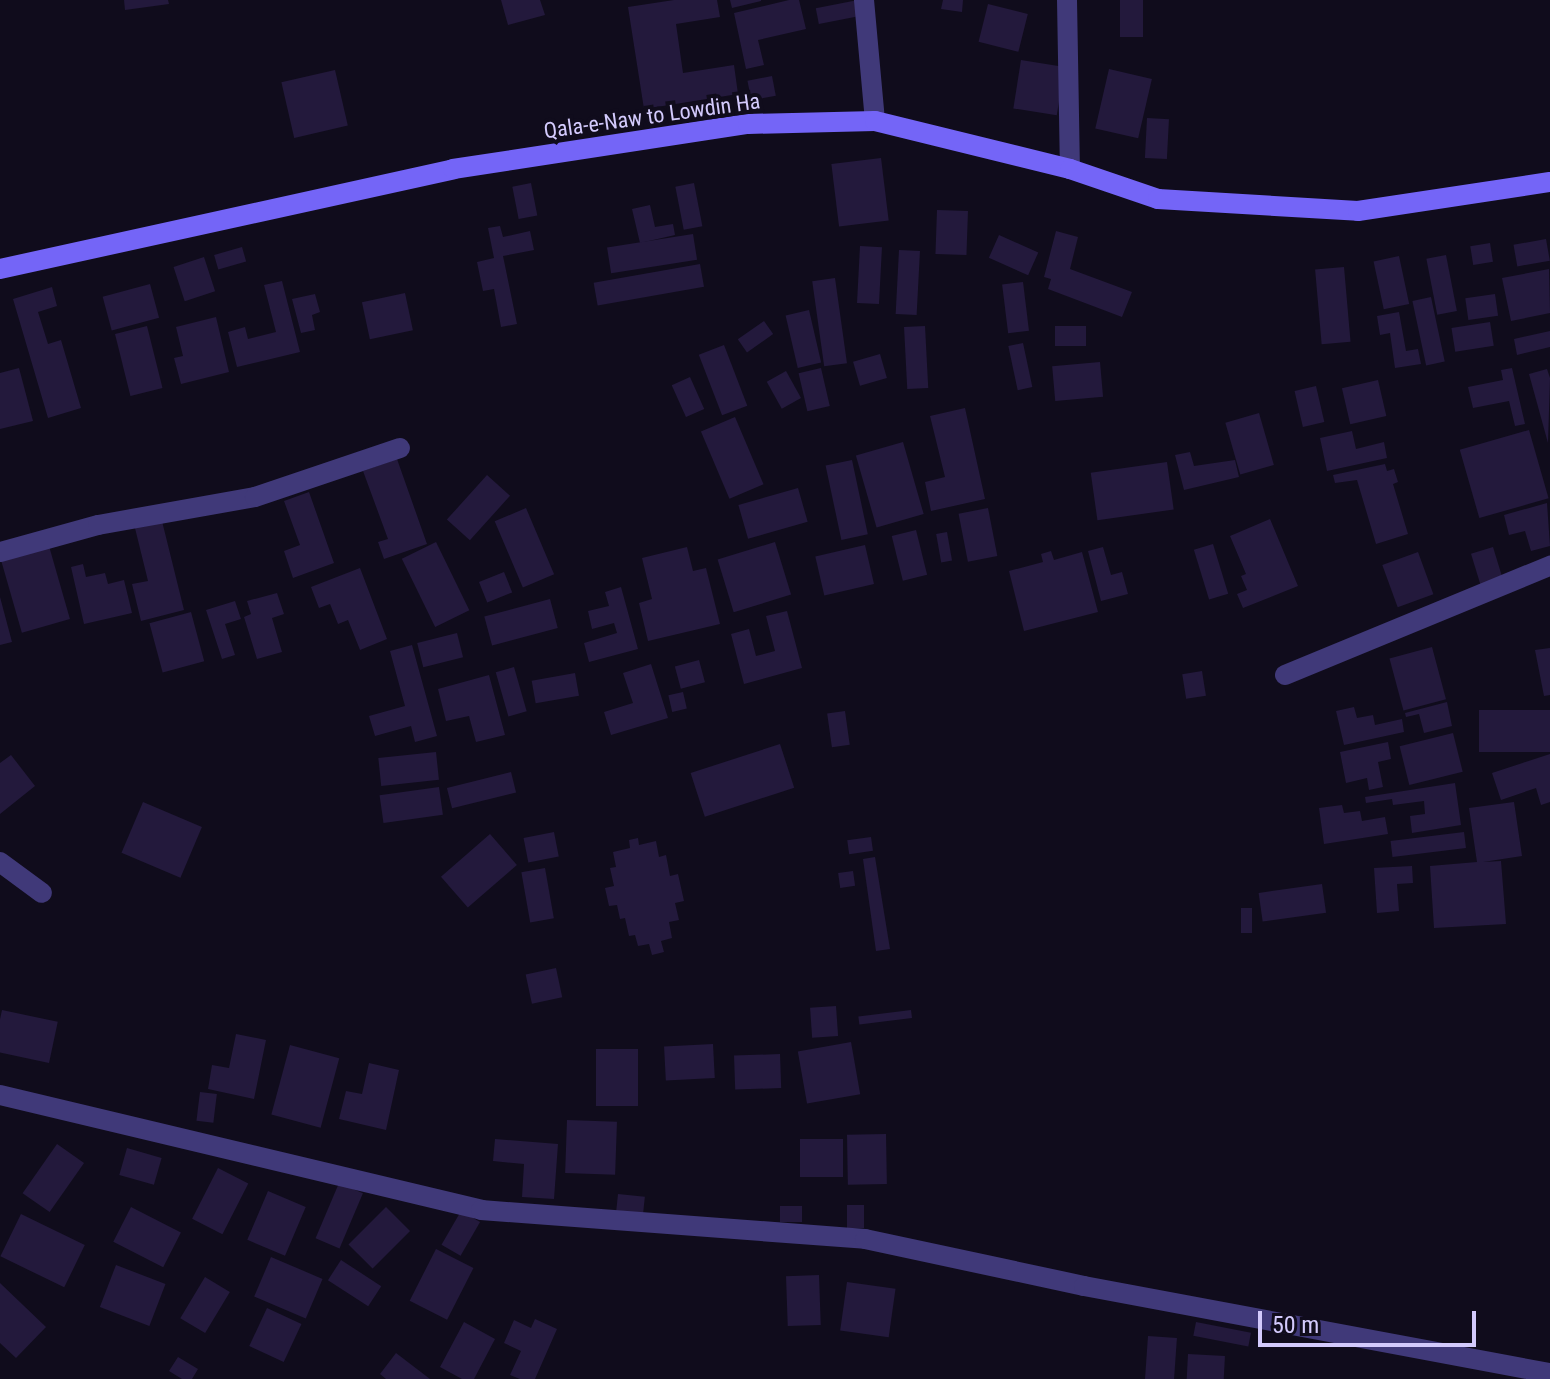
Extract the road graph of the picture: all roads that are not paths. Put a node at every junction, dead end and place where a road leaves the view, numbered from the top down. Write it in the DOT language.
graph roads {
  1 [pos="864,0"];
  2 [pos="1067,0"];
  3 [pos="875,121"];
  4 [pos="1070,169"];
  5 [pos="1550,182"];
  6 [pos="0,269"];
  7 [pos="400,448"];
  8 [pos="0,552"];
  9 [pos="1550,566"];
  10 [pos="1285,675"];
  11 [pos="0,862"];
  12 [pos="42,893"];
  13 [pos="0,1095"];
  14 [pos="1550,1373"];
  1 -- 3 [label="street"];
  2 -- 4 [label="street"];
  3 -- 4 [label="main road, Qala-e-Naw to Lowdin Ha"];
  3 -- 6 [label="main road, Qala-e-Naw to Lowdin Ha"];
  4 -- 5 [label="main road, Qala-e-Naw to Lowdin Ha"];
  7 -- 8 [label="street"];
  9 -- 10 [label="street"];
  11 -- 12 [label="street"];
  13 -- 14 [label="street"];
}
